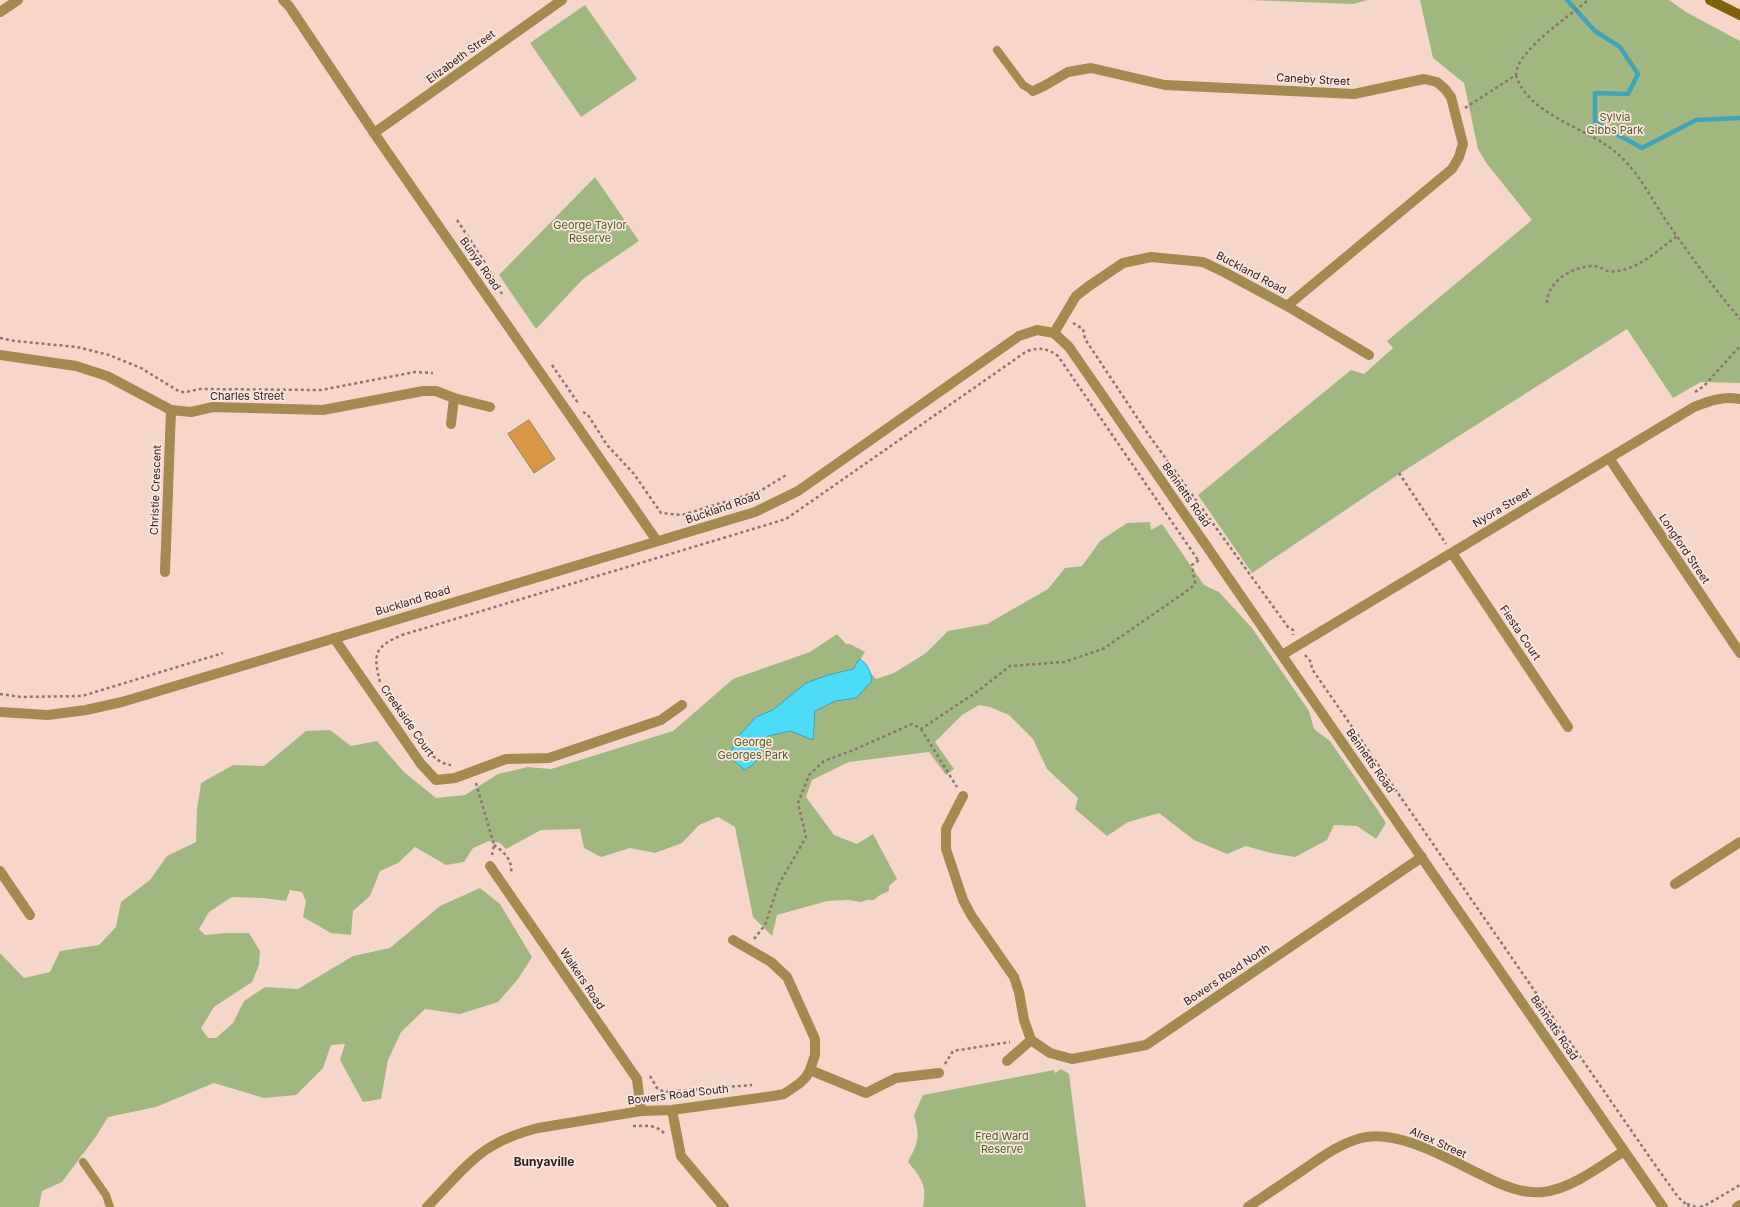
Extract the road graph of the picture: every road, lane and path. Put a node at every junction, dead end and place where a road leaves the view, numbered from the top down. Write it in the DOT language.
graph roads {
  1 [pos="18,0"];
  2 [pos="283,0"];
  3 [pos="562,0"];
  4 [pos="1588,0"];
  5 [pos="1710,0"];
  6 [pos="0,12"];
  7 [pos="1740,15"];
  8 [pos="997,50"];
  9 [pos="1516,75"];
  10 [pos="1033,91"];
  11 [pos="1456,114"];
  12 [pos="374,132"];
  13 [pos="456,220"];
  14 [pos="1677,236"];
  15 [pos="505,301"];
  16 [pos="1547,303"];
  17 [pos="1287,306"];
  18 [pos="1064,316"];
  19 [pos="1740,319"];
  20 [pos="1054,333"];
  21 [pos="0,338"];
  22 [pos="0,355"];
  23 [pos="1369,355"];
  24 [pos="550,363"];
  25 [pos="433,373"];
  26 [pos="454,398"];
  27 [pos="1740,399"];
  28 [pos="490,407"];
  29 [pos="171,410"];
  30 [pos="451,424"];
  31 [pos="1609,458"];
  32 [pos="1399,473"];
  33 [pos="788,474"];
  34 [pos="657,541"];
  35 [pos="1211,553"];
  36 [pos="1452,553"];
  37 [pos="1198,560"];
  38 [pos="165,572"];
  39 [pos="334,638"];
  40 [pos="1299,644"];
  41 [pos="222,653"];
  42 [pos="1740,653"];
  43 [pos="1282,655"];
  44 [pos="385,688"];
  45 [pos="0,694"];
  46 [pos="682,705"];
  47 [pos="0,712"];
  48 [pos="412,726"];
  49 [pos="1568,727"];
  50 [pos="921,729"];
  51 [pos="453,765"];
  52 [pos="476,780"];
  53 [pos="963,796"];
  54 [pos="1740,842"];
  55 [pos="1422,857"];
  56 [pos="490,866"];
  57 [pos="0,871"];
  58 [pos="510,880"];
  59 [pos="1675,884"];
  60 [pos="30,915"];
  61 [pos="733,940"];
  62 [pos="746,948"];
  63 [pos="1027,1043"];
  64 [pos="1007,1061"];
  65 [pos="810,1070"];
  66 [pos="647,1072"];
  67 [pos="938,1073"];
  68 [pos="754,1085"];
  69 [pos="672,1110"];
  70 [pos="641,1111"];
  71 [pos="632,1126"];
  72 [pos="665,1134"];
  73 [pos="1624,1151"];
  74 [pos="83,1162"];
  75 [pos="1740,1186"];
  76 [pos="1686,1203"];
  77 [pos="1740,1205"];
  78 [pos="110,1207"];
  79 [pos="427,1207"];
  80 [pos="724,1207"];
  81 [pos="1248,1207"];
  82 [pos="1663,1207"];
  83 [pos="1689,1207"];
  84 [pos="1696,1207"];
  85 [pos="1700,1207"];
  86 [pos="1737,1207"];
  1 -- 6 [label="street"];
  2 -- 12 [label="street, Bunya Road"];
  3 -- 12 [label="street, Elizabeth Street"];
  4 -- 9 [label="path"];
  5 -- 7 [label="main road"];
  8 -- 10 [label="lane, Caneby Street"];
  9 -- 11 [label="path"];
  9 -- 14 [label="path"];
  10 -- 11 [label="street, Caneby Street"];
  11 -- 17 [label="street, Caneby Street"];
  12 -- 34 [label="street, Bunya Road"];
  13 -- 15 [label="path"];
  14 -- 16 [label="path"];
  14 -- 19 [label="path"];
  17 -- 18 [label="street, Buckland Road"];
  17 -- 23 [label="street, Buckland Road"];
  18 -- 20 [label="street, Buckland Road"];
  18 -- 40 [label="path"];
  20 -- 34 [label="street, Buckland Road"];
  20 -- 35 [label="street, Bennetts Road"];
  21 -- 25 [label="path"];
  22 -- 29 [label="street, Charles Street"];
  24 -- 33 [label="path"];
  26 -- 28 [label="street, Charles Street"];
  26 -- 29 [label="street, Charles Street"];
  26 -- 30 [label="street"];
  27 -- 31 [label="street, Nyora Street"];
  29 -- 38 [label="street, Christie Crescent"];
  31 -- 36 [label="street, Nyora Street"];
  31 -- 42 [label="street, Longford Street"];
  32 -- 36 [label="path"];
  34 -- 39 [label="street, Buckland Road"];
  35 -- 37 [label="path"];
  35 -- 43 [label="street, Bennetts Road"];
  36 -- 40 [label="street, Nyora Street"];
  36 -- 49 [label="street, Fiesta Court"];
  37 -- 44 [label="path"];
  37 -- 50 [label="path"];
  39 -- 46 [label="street, Creekside Court"];
  39 -- 47 [label="street, Buckland Road"];
  40 -- 43 [label="street, Nyora Street"];
  40 -- 76 [label="path"];
  41 -- 45 [label="path"];
  43 -- 55 [label="street, Bennetts Road"];
  48 -- 51 [label="path"];
  50 -- 53 [label="path"];
  50 -- 62 [label="path"];
  52 -- 58 [label="path"];
  53 -- 63 [label="street"];
  54 -- 59 [label="street"];
  55 -- 63 [label="street, Bowers Road North"];
  55 -- 73 [label="street, Bennetts Road"];
  56 -- 70 [label="street, Walkers Road"];
  57 -- 60 [label="street"];
  61 -- 62 [label="street, Bowers Road South"];
  62 -- 65 [label="street, Bowers Road South"];
  63 -- 64 [label="street"];
  63 -- 67 [label="path"];
  65 -- 67 [label="street"];
  65 -- 69 [label="street, Bowers Road South"];
  66 -- 68 [label="path"];
  69 -- 70 [label="street, Bowers Road South"];
  69 -- 80 [label="street"];
  70 -- 79 [label="street, Bowers Road South"];
  71 -- 72 [label="path"];
  73 -- 81 [label="street, Alrex Street"];
  73 -- 82 [label="street, Bennetts Road"];
  74 -- 78 [label="lane"];
  75 -- 85 [label="path"];
  76 -- 83 [label="path"];
  76 -- 84 [label="path"];
  77 -- 86 [label="street"];
}
